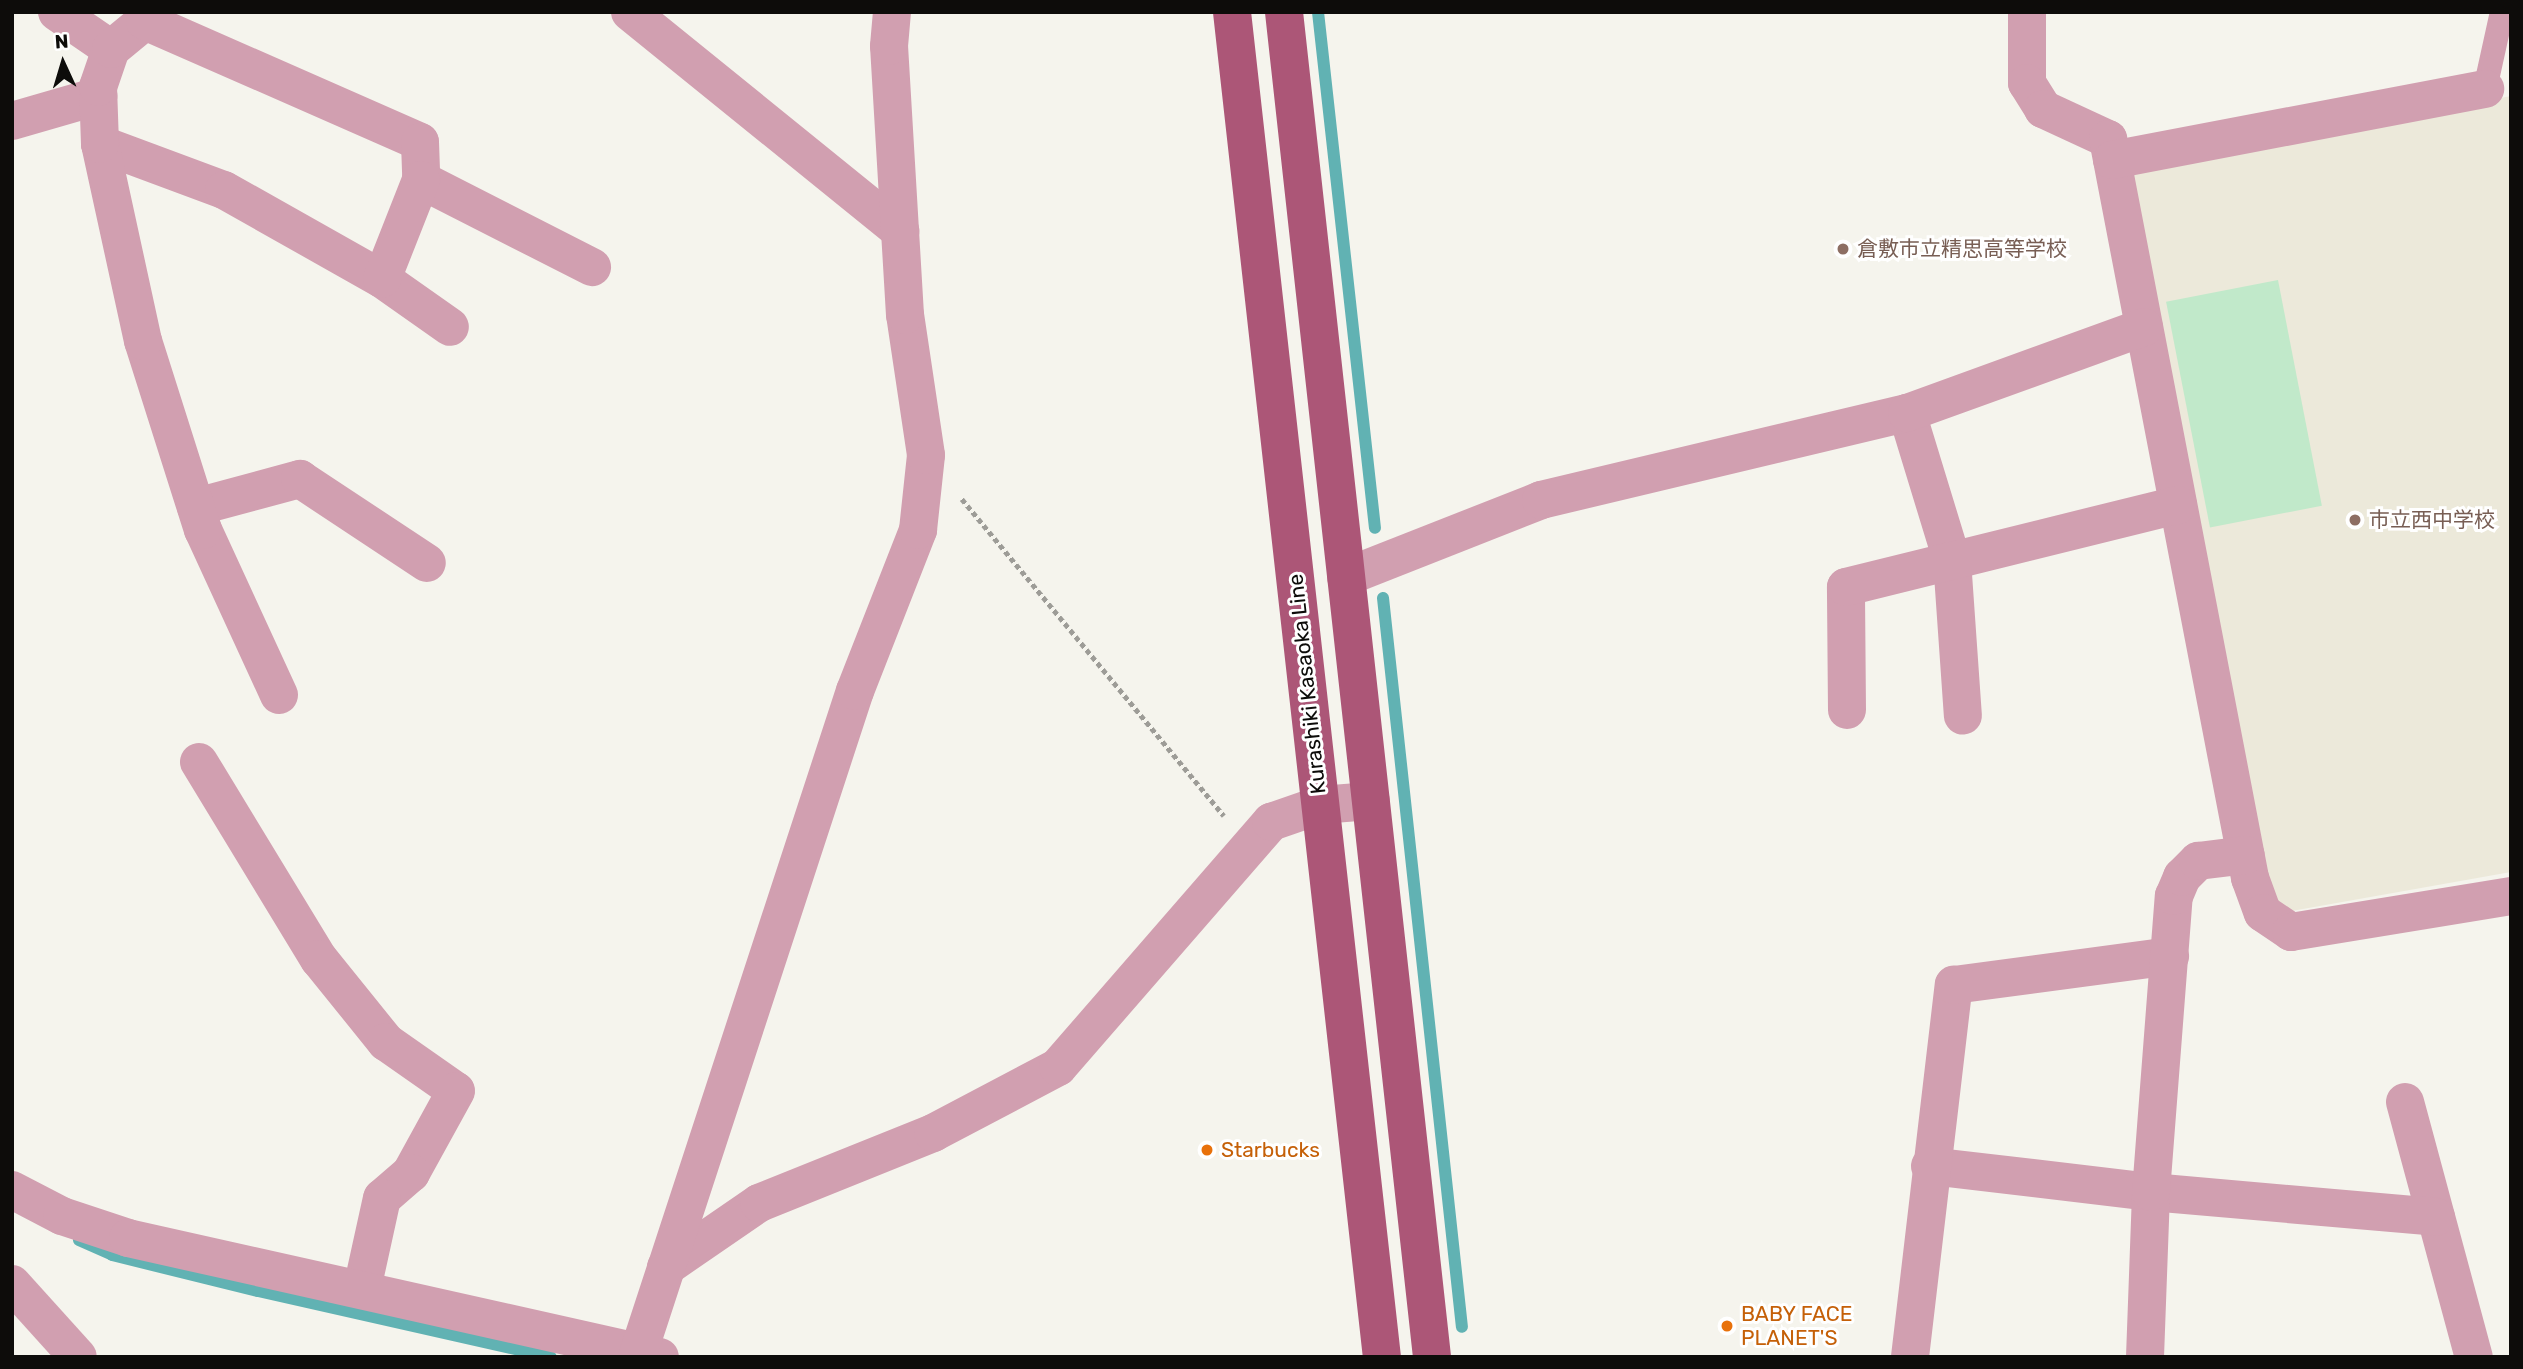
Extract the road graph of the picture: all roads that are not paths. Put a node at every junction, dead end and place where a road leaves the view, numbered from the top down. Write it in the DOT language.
graph roads {
  1 [pos="57,12"];
  2 [pos="630,12"];
  3 [pos="892,12"];
  4 [pos="1232,12"];
  5 [pos="1284,12"];
  6 [pos="2027,12"];
  7 [pos="2502,12"];
  8 [pos="146,17"];
  9 [pos="111,49"];
  10 [pos="2485,89"];
  11 [pos="99,96"];
  12 [pos="12,121"];
  13 [pos="100,144"];
  14 [pos="2112,160"];
  15 [pos="421,180"];
  16 [pos="900,231"];
  17 [pos="592,267"];
  18 [pos="382,279"];
  19 [pos="450,327"];
  20 [pos="2144,327"];
  21 [pos="1907,413"];
  22 [pos="2178,505"];
  23 [pos="196,507"];
  24 [pos="1952,560"];
  25 [pos="427,564"];
  26 [pos="1346,577"];
  27 [pos="279,695"];
  28 [pos="1847,710"];
  29 [pos="1963,716"];
  30 [pos="200,762"];
  31 [pos="1371,801"];
  32 [pos="1320,805"];
  33 [pos="2246,855"];
  34 [pos="2511,896"];
  35 [pos="2170,956"];
  36 [pos="2405,1102"];
  37 [pos="1930,1166"];
  38 [pos="12,1190"];
  39 [pos="2151,1192"];
  40 [pos="2436,1217"];
  41 [pos="666,1267"];
  42 [pos="12,1284"];
  43 [pos="362,1289"];
  44 [pos="645,1355"];
  45 [pos="78,1357"];
  46 [pos="1382,1357"];
  47 [pos="1432,1357"];
  48 [pos="1910,1357"];
  49 [pos="2145,1357"];
  50 [pos="2474,1357"];
  1 -- 9 [label="street"];
  2 -- 16 [label="street"];
  3 -- 16 [label="street"];
  4 -- 32 [label="main road, Kurashiki Kasaoka Line"];
  5 -- 26 [label="main road"];
  6 -- 14 [label="street"];
  7 -- 10 [label="lane"];
  8 -- 9 [label="street"];
  8 -- 15 [label="street"];
  9 -- 11 [label="street"];
  10 -- 14 [label="street"];
  11 -- 12 [label="street"];
  11 -- 13 [label="street"];
  13 -- 18 [label="street"];
  13 -- 23 [label="street"];
  14 -- 20 [label="street"];
  15 -- 17 [label="street"];
  15 -- 18 [label="street"];
  16 -- 41 [label="street"];
  18 -- 19 [label="street"];
  20 -- 21 [label="street"];
  20 -- 22 [label="street"];
  21 -- 24 [label="street"];
  21 -- 26 [label="street"];
  22 -- 24 [label="street"];
  22 -- 33 [label="street"];
  23 -- 25 [label="street"];
  23 -- 27 [label="street"];
  24 -- 28 [label="street"];
  24 -- 29 [label="street"];
  26 -- 31 [label="main road"];
  30 -- 43 [label="street"];
  31 -- 32 [label="street"];
  31 -- 47 [label="main road"];
  32 -- 41 [label="street"];
  32 -- 46 [label="main road, Kurashiki Kasaoka Line"];
  33 -- 34 [label="street"];
  33 -- 35 [label="street"];
  35 -- 37 [label="street"];
  35 -- 39 [label="street"];
  36 -- 40 [label="street"];
  37 -- 39 [label="street"];
  37 -- 48 [label="street"];
  38 -- 43 [label="street"];
  39 -- 40 [label="street"];
  39 -- 49 [label="street"];
  40 -- 50 [label="street"];
  41 -- 44 [label="street"];
  42 -- 45 [label="street"];
  43 -- 44 [label="street"];
}
